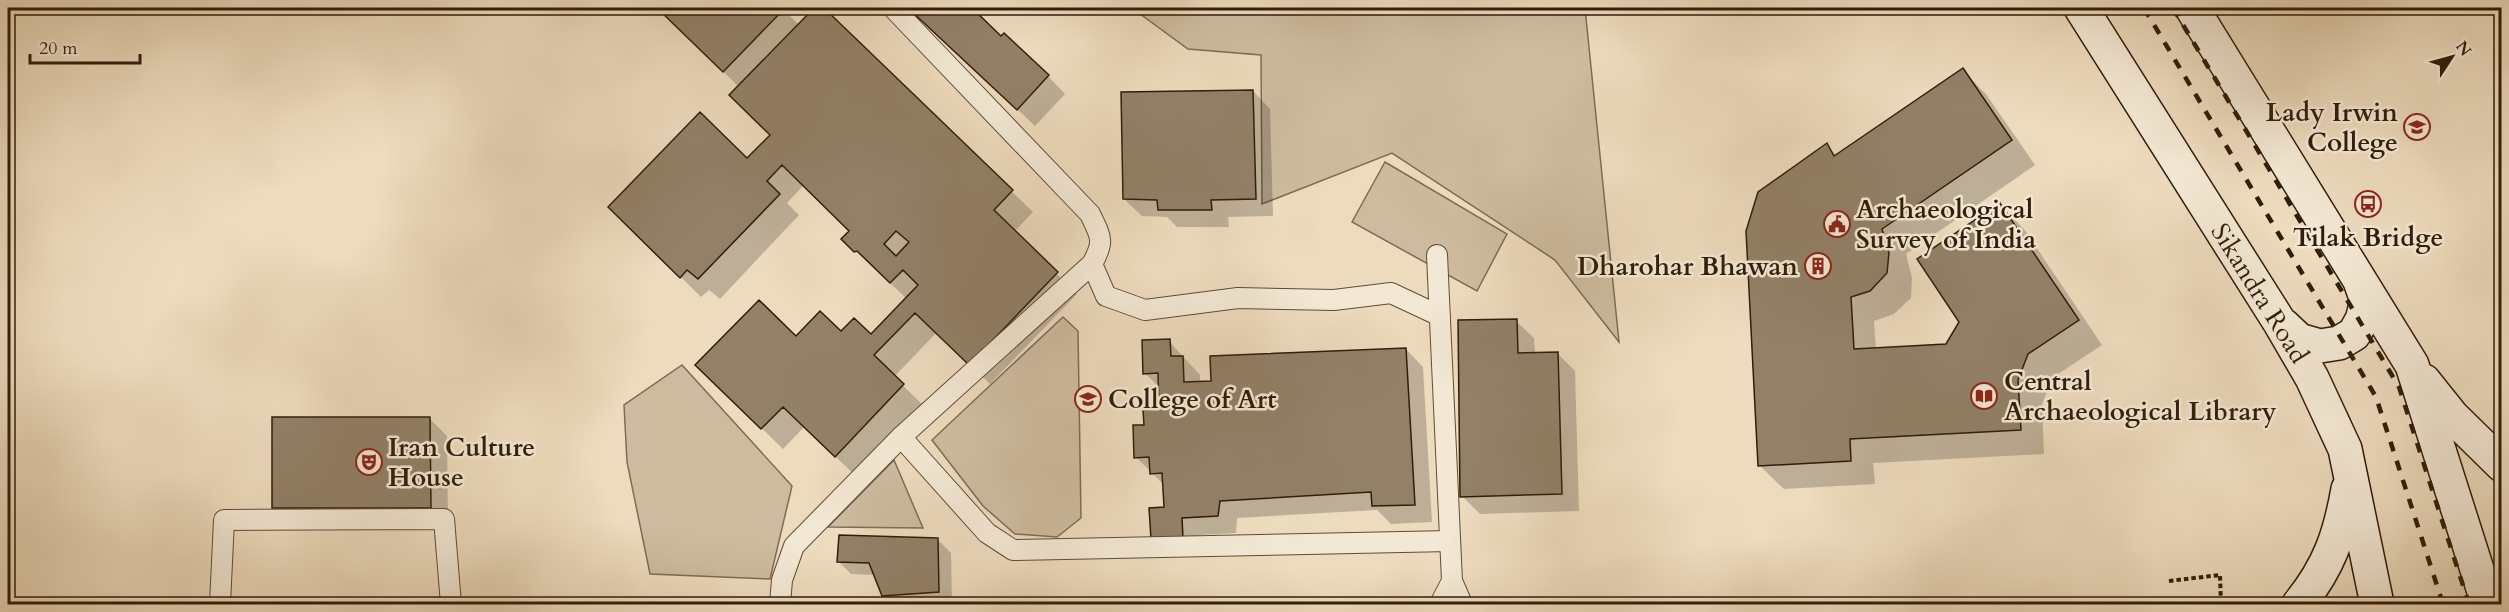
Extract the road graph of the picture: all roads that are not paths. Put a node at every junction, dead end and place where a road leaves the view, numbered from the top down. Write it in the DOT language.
graph roads {
  1 [pos="893,8"];
  2 [pos="2081,8"];
  3 [pos="2192,8"];
  4 [pos="1437,255"];
  5 [pos="1092,264"];
  6 [pos="2360,279"];
  7 [pos="1440,316"];
  8 [pos="2280,323"];
  9 [pos="2412,365"];
  10 [pos="901,437"];
  11 [pos="2502,465"];
  12 [pos="2351,473"];
  13 [pos="1450,541"];
  14 [pos="1452,581"];
  15 [pos="220,604"];
  16 [pos="451,604"];
  17 [pos="780,604"];
  18 [pos="1440,604"];
  19 [pos="1462,604"];
  20 [pos="2299,604"];
  21 [pos="2377,604"];
  22 [pos="2488,604"];
  1 -- 5 [label="lane"];
  2 -- 8 [label="main road, Sikandra Road"];
  3 -- 6 [label="main road"];
  4 -- 7 [label="lane"];
  5 -- 7 [label="lane"];
  5 -- 10 [label="lane"];
  6 -- 8 [label="main road"];
  6 -- 9 [label="main road"];
  7 -- 13 [label="lane"];
  8 -- 12 [label="main road, Sikandra Road"];
  9 -- 11 [label="main road"];
  9 -- 22 [label="main road"];
  10 -- 13 [label="lane"];
  10 -- 17 [label="lane"];
  12 -- 20 [label="main road"];
  12 -- 21 [label="main road, Sikandra Road"];
  13 -- 14 [label="lane"];
  14 -- 18 [label="lane"];
  14 -- 19 [label="lane"];
  15 -- 16 [label="lane"];
}
